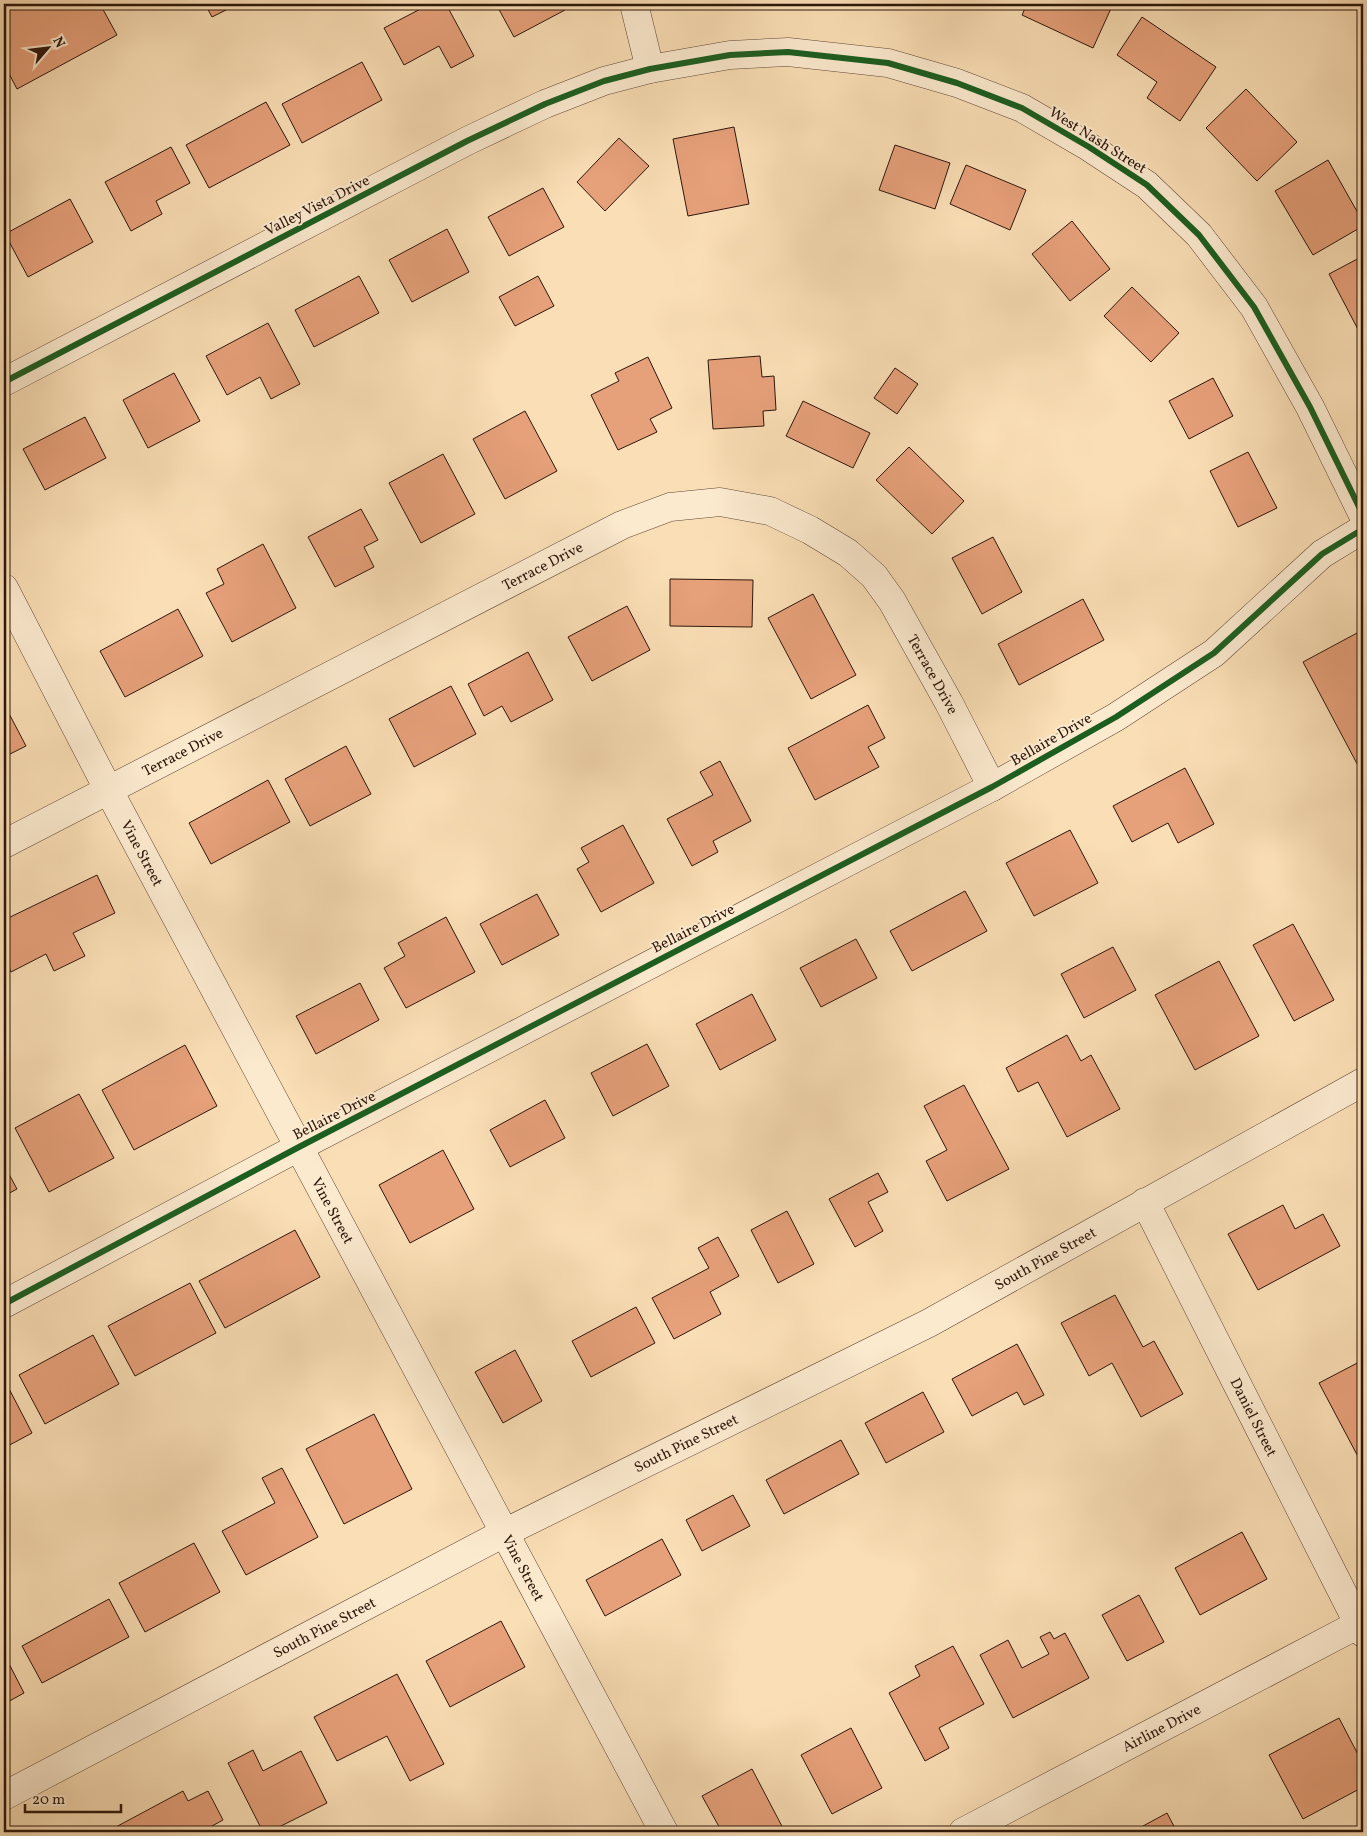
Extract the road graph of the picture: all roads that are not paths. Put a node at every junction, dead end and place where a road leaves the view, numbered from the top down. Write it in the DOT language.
graph roads {
  1 [pos="634,4"];
  2 [pos="650,69"];
  3 [pos="4,382"];
  4 [pos="1363,515"];
  5 [pos="1363,529"];
  6 [pos="4,588"];
  7 [pos="992,787"];
  8 [pos="108,789"];
  9 [pos="4,844"];
  10 [pos="1363,1082"];
  11 [pos="299,1147"];
  12 [pos="1145,1202"];
  13 [pos="4,1304"];
  14 [pos="504,1533"];
  15 [pos="1361,1628"];
  16 [pos="4,1796"];
  17 [pos="664,1832"];
  18 [pos="963,1832"];
  1 -- 2 [label="street"];
  2 -- 3 [label="street, Valley Vista Drive"];
  2 -- 4 [label="street, West Nash Street"];
  5 -- 7 [label="street, Bellaire Drive"];
  6 -- 8 [label="street, Vine Street"];
  7 -- 8 [label="street, Terrace Drive"];
  7 -- 11 [label="street, Bellaire Drive"];
  8 -- 9 [label="street, Terrace Drive"];
  8 -- 11 [label="street, Vine Street"];
  10 -- 12 [label="street, South Pine Street"];
  11 -- 13 [label="street, Bellaire Drive"];
  11 -- 14 [label="street, Vine Street"];
  12 -- 14 [label="street, South Pine Street"];
  12 -- 15 [label="street, Daniel Street"];
  14 -- 16 [label="street, South Pine Street"];
  14 -- 17 [label="street, Vine Street"];
  15 -- 18 [label="street, Airline Drive"];
}
